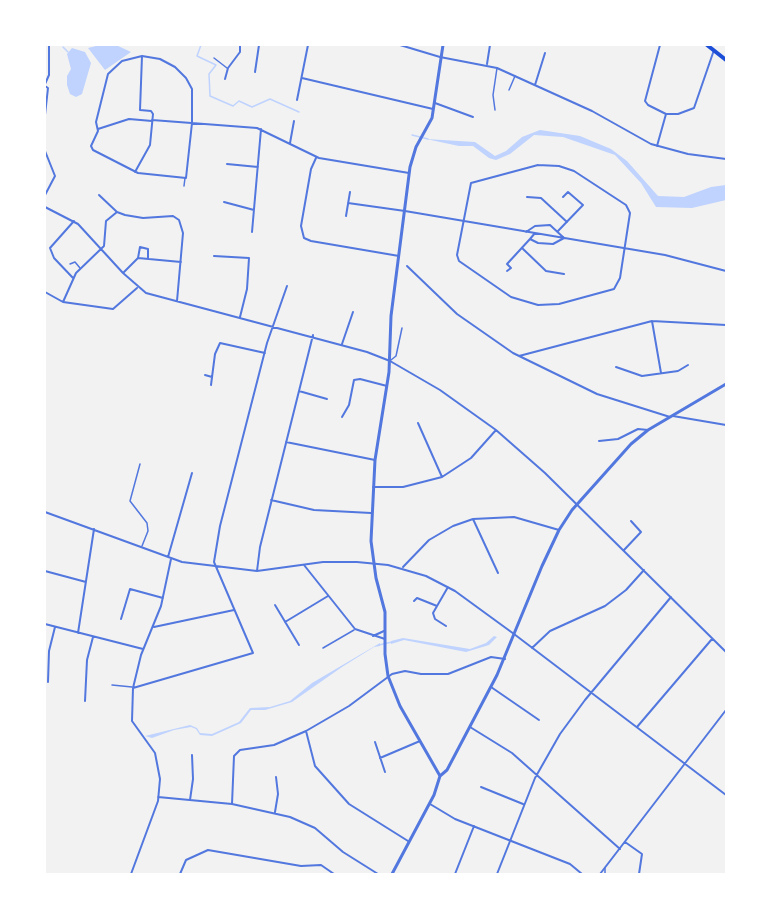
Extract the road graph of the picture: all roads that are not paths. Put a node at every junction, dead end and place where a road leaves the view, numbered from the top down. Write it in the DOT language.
graph roads {
  1 [pos="49,45"];
  2 [pos="240,45"];
  3 [pos="259,45"];
  4 [pos="308,45"];
  5 [pos="400,45"];
  6 [pos="443,45"];
  7 [pos="490,45"];
  8 [pos="660,45"];
  9 [pos="707,45"];
  10 [pos="714,50"];
  11 [pos="545,53"];
  12 [pos="142,56"];
  13 [pos="442,57"];
  14 [pos="214,58"];
  15 [pos="726,60"];
  16 [pos="487,64"];
  17 [pos="228,68"];
  18 [pos="497,68"];
  19 [pos="255,72"];
  20 [pos="516,75"];
  21 [pos="302,78"];
  22 [pos="225,79"];
  23 [pos="45,85"];
  24 [pos="534,85"];
  25 [pos="509,90"];
  26 [pos="297,100"];
  27 [pos="435,103"];
  28 [pos="434,109"];
  29 [pos="140,110"];
  30 [pos="495,110"];
  31 [pos="666,114"];
  32 [pos="45,115"];
  33 [pos="473,117"];
  34 [pos="139,120"];
  35 [pos="152,120"];
  36 [pos="294,121"];
  37 [pos="192,123"];
  38 [pos="98,129"];
  39 [pos="261,129"];
  40 [pos="290,143"];
  41 [pos="657,146"];
  42 [pos="45,151"];
  43 [pos="316,157"];
  44 [pos="726,159"];
  45 [pos="227,164"];
  46 [pos="258,167"];
  47 [pos="135,172"];
  48 [pos="409,173"];
  49 [pos="185,178"];
  50 [pos="184,186"];
  51 [pos="350,192"];
  52 [pos="45,195"];
  53 [pos="99,195"];
  54 [pos="527,197"];
  55 [pos="563,197"];
  56 [pos="224,202"];
  57 [pos="348,203"];
  58 [pos="45,207"];
  59 [pos="254,210"];
  60 [pos="405,211"];
  61 [pos="117,212"];
  62 [pos="346,216"];
  63 [pos="74,221"];
  64 [pos="464,221"];
  65 [pos="567,222"];
  66 [pos="558,231"];
  67 [pos="252,232"];
  68 [pos="526,232"];
  69 [pos="535,233"];
  70 [pos="564,238"];
  71 [pos="530,239"];
  72 [pos="522,248"];
  73 [pos="624,248"];
  74 [pos="101,250"];
  75 [pos="214,256"];
  76 [pos="399,256"];
  77 [pos="138,258"];
  78 [pos="148,259"];
  79 [pos="181,262"];
  80 [pos="407,266"];
  81 [pos="81,268"];
  82 [pos="65,270"];
  83 [pos="726,271"];
  84 [pos="507,272"];
  85 [pos="123,273"];
  86 [pos="564,274"];
  87 [pos="73,278"];
  88 [pos="287,286"];
  89 [pos="137,288"];
  90 [pos="45,292"];
  91 [pos="177,301"];
  92 [pos="63,302"];
  93 [pos="353,312"];
  94 [pos="240,317"];
  95 [pos="652,321"];
  96 [pos="274,325"];
  97 [pos="726,325"];
  98 [pos="402,328"];
  99 [pos="313,335"];
  100 [pos="342,344"];
  101 [pos="265,353"];
  102 [pos="519,356"];
  103 [pos="390,361"];
  104 [pos="625,365"];
  105 [pos="688,365"];
  106 [pos="616,367"];
  107 [pos="623,369"];
  108 [pos="661,374"];
  109 [pos="205,375"];
  110 [pos="212,377"];
  111 [pos="726,384"];
  112 [pos="211,385"];
  113 [pos="387,386"];
  114 [pos="299,392"];
  115 [pos="327,399"];
  116 [pos="671,416"];
  117 [pos="342,417"];
  118 [pos="418,423"];
  119 [pos="726,425"];
  120 [pos="496,430"];
  121 [pos="648,430"];
  122 [pos="600,441"];
  123 [pos="286,442"];
  124 [pos="375,460"];
  125 [pos="140,464"];
  126 [pos="192,473"];
  127 [pos="442,477"];
  128 [pos="373,487"];
  129 [pos="272,500"];
  130 [pos="577,503"];
  131 [pos="45,512"];
  132 [pos="371,513"];
  133 [pos="473,519"];
  134 [pos="630,521"];
  135 [pos="94,529"];
  136 [pos="559,530"];
  137 [pos="142,547"];
  138 [pos="624,550"];
  139 [pos="169,558"];
  140 [pos="373,563"];
  141 [pos="304,565"];
  142 [pos="215,567"];
  143 [pos="402,568"];
  144 [pos="645,570"];
  145 [pos="45,571"];
  146 [pos="257,571"];
  147 [pos="498,573"];
  148 [pos="86,582"];
  149 [pos="448,587"];
  150 [pos="328,596"];
  151 [pos="672,597"];
  152 [pos="164,598"];
  153 [pos="415,598"];
  154 [pos="275,605"];
  155 [pos="436,606"];
  156 [pos="234,610"];
  157 [pos="121,619"];
  158 [pos="446,620"];
  159 [pos="285,622"];
  160 [pos="45,624"];
  161 [pos="55,627"];
  162 [pos="154,627"];
  163 [pos="355,629"];
  164 [pos="386,629"];
  165 [pos="78,633"];
  166 [pos="515,635"];
  167 [pos="372,636"];
  168 [pos="93,637"];
  169 [pos="385,639"];
  170 [pos="712,639"];
  171 [pos="299,645"];
  172 [pos="323,648"];
  173 [pos="532,648"];
  174 [pos="143,649"];
  175 [pos="726,652"];
  176 [pos="505,659"];
  177 [pos="388,676"];
  178 [pos="48,682"];
  179 [pos="112,685"];
  180 [pos="491,687"];
  181 [pos="133,688"];
  182 [pos="591,693"];
  183 [pos="85,701"];
  184 [pos="726,710"];
  185 [pos="539,720"];
  186 [pos="470,727"];
  187 [pos="637,727"];
  188 [pos="306,731"];
  189 [pos="420,741"];
  190 [pos="375,742"];
  191 [pos="192,755"];
  192 [pos="380,758"];
  193 [pos="684,763"];
  194 [pos="385,772"];
  195 [pos="537,775"];
  196 [pos="440,776"];
  197 [pos="276,777"];
  198 [pos="481,787"];
  199 [pos="726,795"];
  200 [pos="159,797"];
  201 [pos="190,800"];
  202 [pos="429,803"];
  203 [pos="232,804"];
  204 [pos="524,805"];
  205 [pos="275,812"];
  206 [pos="474,826"];
  207 [pos="510,841"];
  208 [pos="408,842"];
  209 [pos="625,842"];
  210 [pos="620,849"];
  211 [pos="605,867"];
  212 [pos="131,874"];
  213 [pos="180,874"];
  214 [pos="334,874"];
  215 [pos="378,874"];
  216 [pos="392,874"];
  217 [pos="455,874"];
  218 [pos="497,874"];
  219 [pos="582,874"];
  220 [pos="600,874"];
  221 [pos="605,874"];
  222 [pos="639,874"];
  1 -- 23 [label="street"];
  2 -- 17 [label="street"];
  3 -- 19 [label="street"];
  4 -- 21 [label="street"];
  5 -- 13 [label="street"];
  6 -- 13 [label="street"];
  7 -- 16 [label="street"];
  8 -- 31 [label="street"];
  9 -- 10 [label="main road"];
  10 -- 15 [label="main road"];
  10 -- 31 [label="street"];
  11 -- 24 [label="street"];
  12 -- 29 [label="street"];
  12 -- 37 [label="street"];
  12 -- 38 [label="street"];
  13 -- 16 [label="street"];
  13 -- 27 [label="street"];
  14 -- 17 [label="lane"];
  16 -- 18 [label="street"];
  17 -- 22 [label="street"];
  18 -- 20 [label="street"];
  18 -- 30 [label="lane"];
  20 -- 24 [label="street"];
  20 -- 25 [label="lane"];
  21 -- 26 [label="street"];
  21 -- 28 [label="street"];
  23 -- 32 [label="street"];
  24 -- 41 [label="street"];
  27 -- 28 [label="street"];
  27 -- 33 [label="street"];
  28 -- 48 [label="street"];
  29 -- 34 [label="street"];
  29 -- 35 [label="street"];
  31 -- 41 [label="street"];
  34 -- 35 [label="street"];
  34 -- 38 [label="street"];
  35 -- 37 [label="street"];
  35 -- 47 [label="street"];
  36 -- 40 [label="street"];
  37 -- 39 [label="street"];
  37 -- 49 [label="street"];
  38 -- 47 [label="street"];
  39 -- 40 [label="street"];
  39 -- 46 [label="street"];
  40 -- 43 [label="street"];
  41 -- 44 [label="street"];
  42 -- 52 [label="street"];
  43 -- 48 [label="street"];
  43 -- 76 [label="street"];
  45 -- 46 [label="street"];
  46 -- 59 [label="street"];
  47 -- 49 [label="street"];
  48 -- 60 [label="street"];
  49 -- 50 [label="lane"];
  51 -- 57 [label="street"];
  53 -- 61 [label="street"];
  54 -- 65 [label="street"];
  55 -- 65 [label="street"];
  56 -- 59 [label="street"];
  57 -- 60 [label="street"];
  57 -- 62 [label="street"];
  58 -- 63 [label="street"];
  59 -- 67 [label="street"];
  60 -- 64 [label="street"];
  60 -- 76 [label="street"];
  61 -- 74 [label="street"];
  61 -- 79 [label="street"];
  63 -- 74 [label="street"];
  63 -- 82 [label="street"];
  64 -- 68 [label="street"];
  64 -- 73 [label="street"];
  64 -- 73 [label="street"];
  65 -- 66 [label="street"];
  66 -- 68 [label="street"];
  66 -- 70 [label="street"];
  68 -- 69 [label="street"];
  69 -- 70 [label="street"];
  69 -- 71 [label="street"];
  70 -- 71 [label="street"];
  70 -- 73 [label="street"];
  71 -- 72 [label="street"];
  72 -- 84 [label="street"];
  72 -- 86 [label="street"];
  73 -- 83 [label="street"];
  74 -- 81 [label="street"];
  74 -- 85 [label="street"];
  75 -- 94 [label="street"];
  76 -- 103 [label="street"];
  77 -- 78 [label="street"];
  77 -- 78 [label="street"];
  77 -- 85 [label="street"];
  78 -- 79 [label="street"];
  79 -- 91 [label="street"];
  80 -- 102 [label="street"];
  81 -- 82 [label="lane"];
  81 -- 87 [label="street"];
  82 -- 87 [label="street"];
  85 -- 89 [label="street"];
  87 -- 92 [label="street"];
  88 -- 96 [label="street"];
  89 -- 91 [label="street"];
  89 -- 92 [label="street"];
  90 -- 92 [label="street"];
  91 -- 94 [label="street"];
  93 -- 100 [label="street"];
  94 -- 96 [label="street"];
  95 -- 97 [label="street"];
  95 -- 102 [label="street"];
  95 -- 108 [label="street"];
  96 -- 99 [label="street"];
  96 -- 101 [label="street"];
  98 -- 103 [label="lane"];
  99 -- 100 [label="street"];
  99 -- 114 [label="street"];
  100 -- 103 [label="street"];
  101 -- 110 [label="street"];
  101 -- 142 [label="street"];
  102 -- 116 [label="street"];
  103 -- 113 [label="street"];
  103 -- 120 [label="street"];
  104 -- 107 [label="street"];
  105 -- 108 [label="street"];
  106 -- 107 [label="street"];
  107 -- 108 [label="street"];
  109 -- 110 [label="street"];
  110 -- 112 [label="street"];
  111 -- 116 [label="street"];
  113 -- 117 [label="street"];
  113 -- 124 [label="street"];
  114 -- 115 [label="street"];
  114 -- 123 [label="street"];
  116 -- 119 [label="street"];
  116 -- 121 [label="street"];
  118 -- 127 [label="street"];
  120 -- 127 [label="street"];
  120 -- 130 [label="street"];
  121 -- 122 [label="street"];
  121 -- 130 [label="street"];
  123 -- 124 [label="street"];
  123 -- 129 [label="street"];
  124 -- 128 [label="street"];
  125 -- 137 [label="lane"];
  126 -- 139 [label="street"];
  127 -- 128 [label="street"];
  128 -- 132 [label="street"];
  129 -- 132 [label="street"];
  129 -- 146 [label="street"];
  130 -- 136 [label="street"];
  130 -- 138 [label="street"];
  131 -- 135 [label="street"];
  132 -- 140 [label="street"];
  133 -- 136 [label="street"];
  133 -- 143 [label="street"];
  133 -- 147 [label="street"];
  134 -- 138 [label="street"];
  135 -- 137 [label="street"];
  135 -- 148 [label="street"];
  136 -- 166 [label="street"];
  137 -- 139 [label="street"];
  138 -- 144 [label="street"];
  139 -- 142 [label="street"];
  139 -- 152 [label="street"];
  140 -- 141 [label="street"];
  140 -- 143 [label="street"];
  140 -- 164 [label="street"];
  141 -- 146 [label="street"];
  141 -- 150 [label="street"];
  142 -- 146 [label="street"];
  142 -- 156 [label="street"];
  143 -- 149 [label="street"];
  144 -- 151 [label="street"];
  144 -- 173 [label="street"];
  145 -- 148 [label="street"];
  148 -- 165 [label="street"];
  149 -- 155 [label="street"];
  149 -- 166 [label="street"];
  150 -- 159 [label="street"];
  150 -- 163 [label="street"];
  151 -- 170 [label="street"];
  151 -- 182 [label="street"];
  152 -- 157 [label="street"];
  152 -- 162 [label="street"];
  153 -- 155 [label="street"];
  154 -- 159 [label="street"];
  155 -- 158 [label="street"];
  156 -- 162 [label="street"];
  156 -- 181 [label="street"];
  159 -- 171 [label="street"];
  160 -- 161 [label="street"];
  161 -- 165 [label="street"];
  161 -- 178 [label="street"];
  162 -- 174 [label="street"];
  163 -- 167 [label="street"];
  163 -- 172 [label="lane"];
  164 -- 167 [label="street"];
  164 -- 169 [label="street"];
  165 -- 168 [label="street"];
  166 -- 173 [label="street"];
  166 -- 176 [label="street"];
  167 -- 169 [label="street"];
  168 -- 174 [label="street"];
  168 -- 183 [label="street"];
  169 -- 177 [label="street"];
  170 -- 175 [label="street"];
  170 -- 187 [label="street"];
  173 -- 182 [label="street"];
  174 -- 181 [label="street"];
  176 -- 177 [label="street"];
  176 -- 180 [label="street"];
  177 -- 188 [label="street"];
  177 -- 189 [label="street"];
  179 -- 181 [label="lane"];
  180 -- 185 [label="street"];
  180 -- 186 [label="street"];
  181 -- 200 [label="street"];
  182 -- 187 [label="street"];
  182 -- 195 [label="street"];
  184 -- 193 [label="street"];
  186 -- 195 [label="street"];
  186 -- 196 [label="street"];
  187 -- 193 [label="street"];
  188 -- 203 [label="street"];
  188 -- 208 [label="street"];
  189 -- 192 [label="street"];
  189 -- 196 [label="street"];
  190 -- 192 [label="street"];
  191 -- 201 [label="street"];
  192 -- 194 [label="street"];
  193 -- 199 [label="street"];
  193 -- 209 [label="street"];
  195 -- 204 [label="street"];
  195 -- 210 [label="street"];
  196 -- 202 [label="street"];
  197 -- 205 [label="street"];
  198 -- 204 [label="street"];
  200 -- 201 [label="street"];
  200 -- 212 [label="street"];
  201 -- 203 [label="street"];
  202 -- 206 [label="street"];
  202 -- 208 [label="street"];
  203 -- 205 [label="street"];
  204 -- 207 [label="street"];
  205 -- 215 [label="street"];
  206 -- 207 [label="street"];
  206 -- 217 [label="street"];
  207 -- 218 [label="street"];
  207 -- 219 [label="street"];
  208 -- 216 [label="street"];
  209 -- 210 [label="street"];
  209 -- 222 [label="street"];
  210 -- 211 [label="street"];
  211 -- 220 [label="street"];
  211 -- 221 [label="lane"];
  213 -- 214 [label="street"];
}
